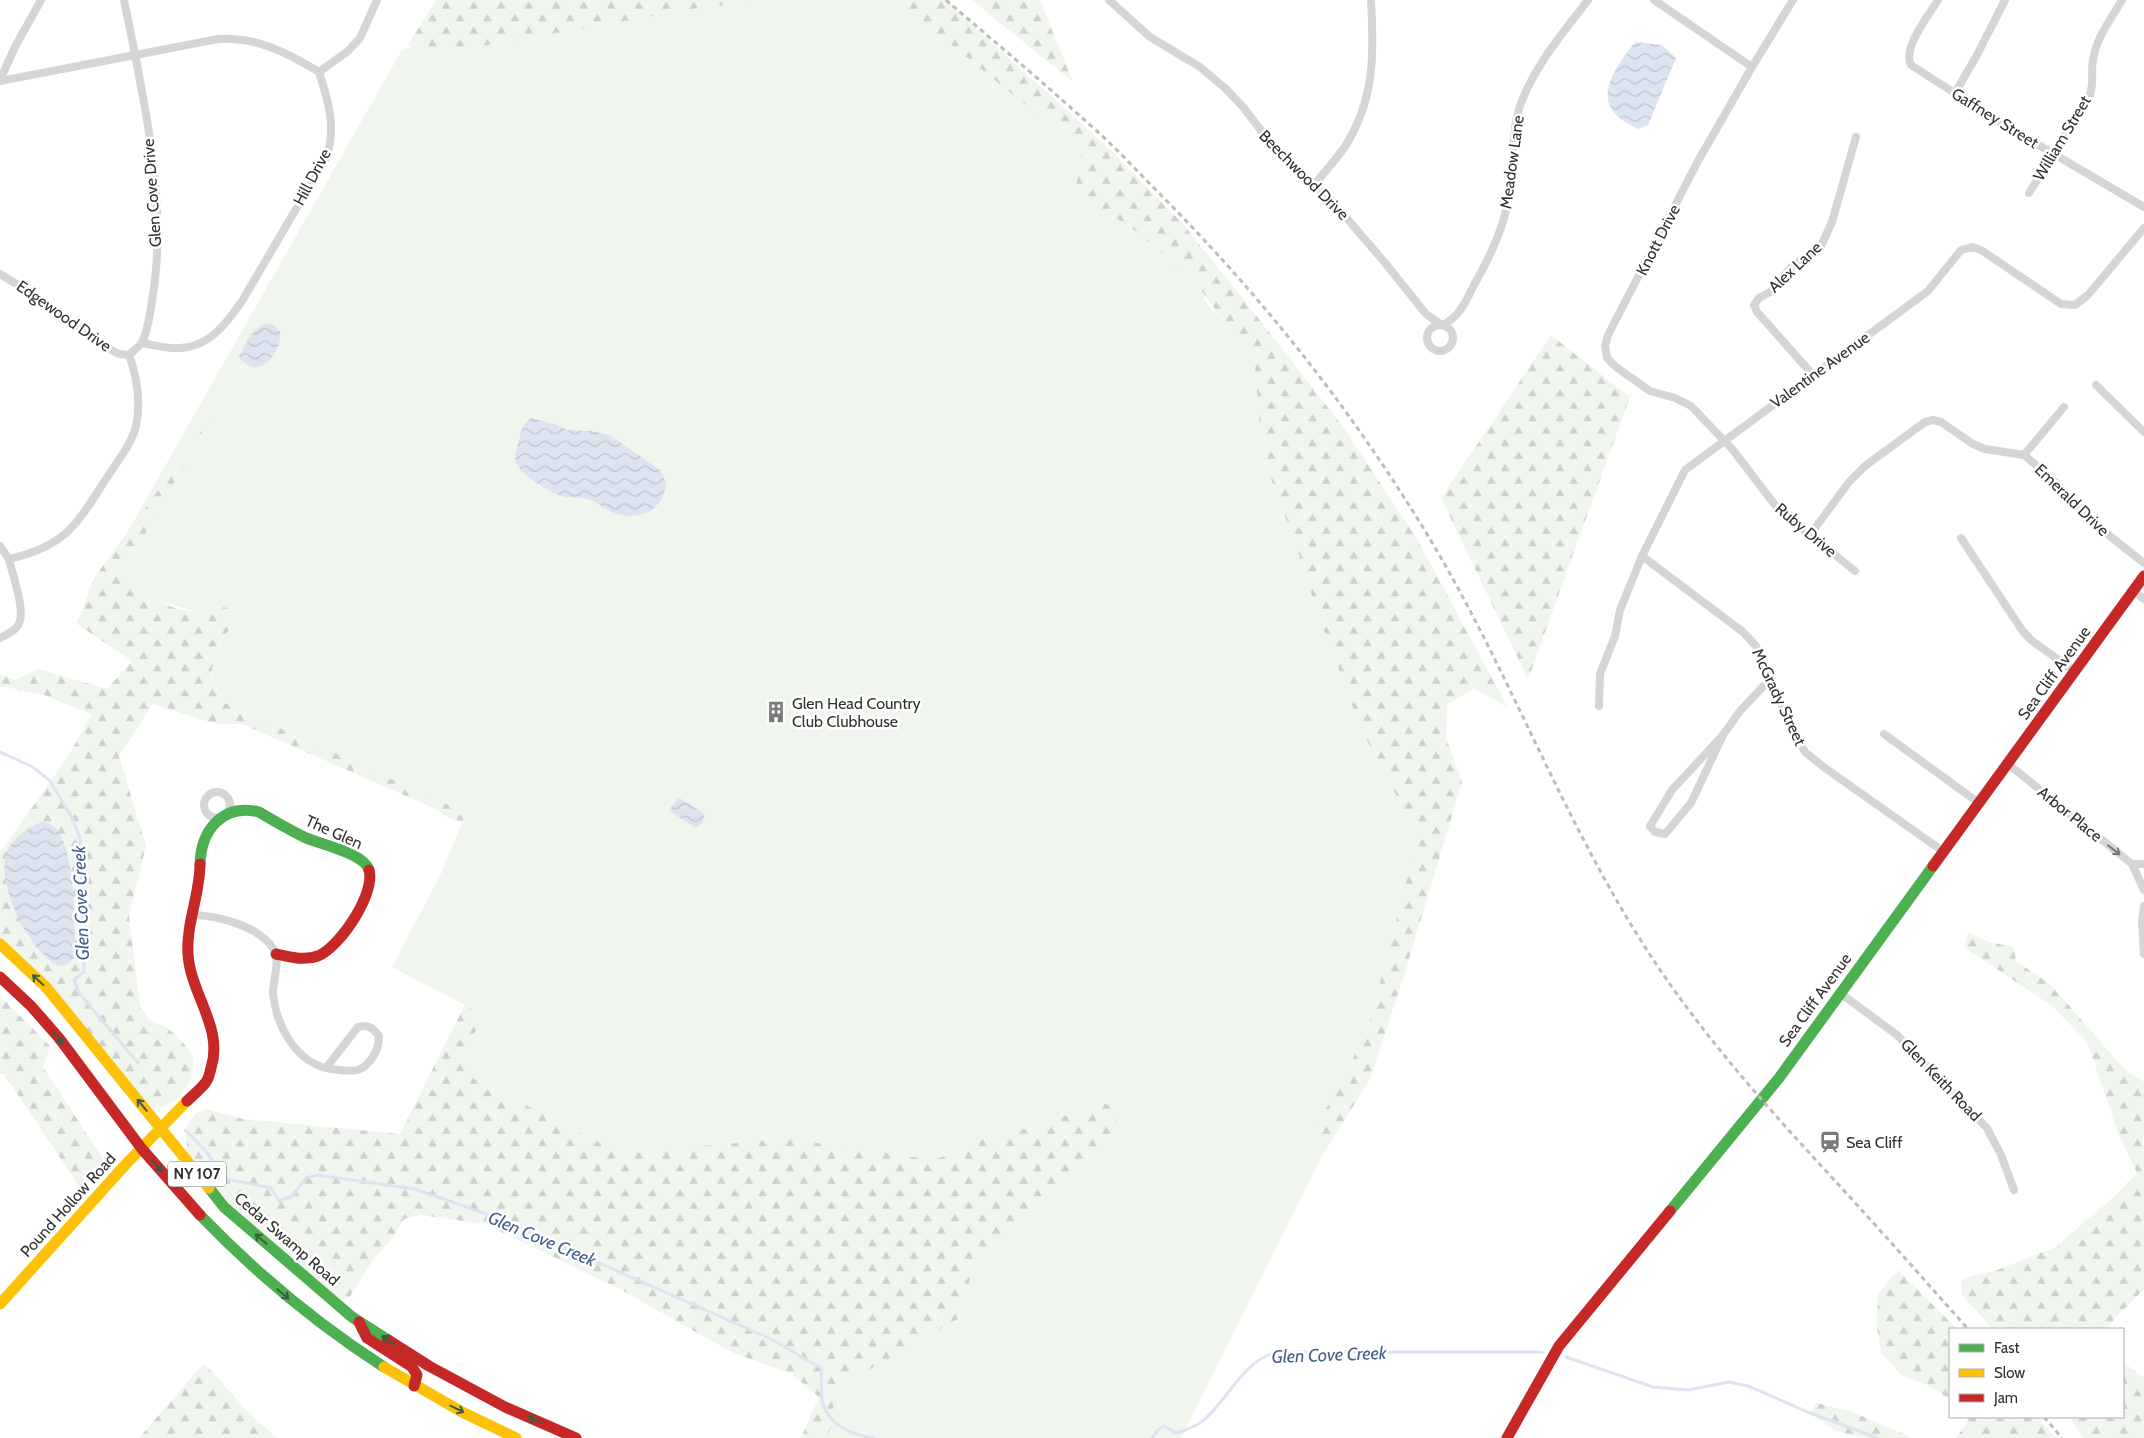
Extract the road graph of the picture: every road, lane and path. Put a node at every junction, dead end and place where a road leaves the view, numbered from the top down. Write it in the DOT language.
graph roads {
  1 [pos="41,0"];
  2 [pos="124,0"];
  3 [pos="377,0"];
  4 [pos="1109,0"];
  5 [pos="1371,0"];
  6 [pos="1588,0"];
  7 [pos="1654,0"];
  8 [pos="1793,0"];
  9 [pos="1938,0"];
  10 [pos="2005,0"];
  11 [pos="2122,0"];
  12 [pos="135,55"];
  13 [pos="1752,67"];
  14 [pos="319,72"];
  15 [pos="0,81"];
  16 [pos="1955,93"];
  17 [pos="1856,138"];
  18 [pos="2053,154"];
  19 [pos="1315,184"];
  20 [pos="2029,193"];
  21 [pos="2144,208"];
  22 [pos="2144,228"];
  23 [pos="0,274"];
  24 [pos="1442,325"];
  25 [pos="142,343"];
  26 [pos="129,355"];
  27 [pos="1813,374"];
  28 [pos="2096,385"];
  29 [pos="2064,406"];
  30 [pos="2144,432"];
  31 [pos="1723,440"];
  32 [pos="2024,455"];
  33 [pos="1810,535"];
  34 [pos="1961,538"];
  35 [pos="0,546"];
  36 [pos="1642,556"];
  37 [pos="0,558"];
  38 [pos="9,558"];
  39 [pos="2144,563"];
  40 [pos="1855,570"];
  41 [pos="2144,576"];
  42 [pos="2133,591"];
  43 [pos="2144,598"];
  44 [pos="0,638"];
  45 [pos="2074,671"];
  46 [pos="1771,678"];
  47 [pos="1600,706"];
  48 [pos="1884,734"];
  49 [pos="1723,735"];
  50 [pos="2008,764"];
  51 [pos="1980,803"];
  52 [pos="1944,852"];
  53 [pos="2132,864"];
  54 [pos="2144,864"];
  55 [pos="2144,890"];
  56 [pos="2144,906"];
  57 [pos="194,915"];
  58 [pos="0,944"];
  59 [pos="276,954"];
  60 [pos="2144,954"];
  61 [pos="0,977"];
  62 [pos="1840,993"];
  63 [pos="326,1068"];
  64 [pos="160,1128"];
  65 [pos="142,1148"];
  66 [pos="2014,1190"];
  67 [pos="0,1304"];
  68 [pos="359,1322"];
  69 [pos="414,1386"];
  70 [pos="553,1434"];
  71 [pos="516,1438"];
  72 [pos="576,1438"];
  73 [pos="1507,1438"];
  1 -- 15 [label="street"];
  2 -- 12 [label="street, Glen Cove Drive"];
  3 -- 14 [label="street"];
  4 -- 19 [label="street, Beechwood Drive"];
  5 -- 19 [label="street"];
  6 -- 24 [label="street, Meadow Lane"];
  7 -- 13 [label="street"];
  8 -- 13 [label="street, Knott Drive"];
  9 -- 16 [label="street, Gaffney Street"];
  10 -- 16 [label="street"];
  11 -- 18 [label="street, William Street"];
  12 -- 14 [label="street"];
  12 -- 15 [label="street"];
  12 -- 25 [label="street, Glen Cove Drive"];
  13 -- 31 [label="street, Knott Drive"];
  14 -- 25 [label="street, Hill Drive"];
  16 -- 18 [label="street, Gaffney Street"];
  17 -- 27 [label="street, Alex Lane"];
  18 -- 20 [label="street, William Street"];
  18 -- 21 [label="street, Gaffney Street"];
  19 -- 24 [label="street, Beechwood Drive"];
  22 -- 27 [label="street, Valentine Avenue"];
  23 -- 26 [label="street, Edgewood Drive"];
  25 -- 26 [label="street"];
  26 -- 38 [label="street"];
  27 -- 31 [label="street, Valentine Avenue"];
  28 -- 30 [label="street"];
  29 -- 32 [label="street"];
  31 -- 33 [label="street, Ruby Drive"];
  31 -- 36 [label="street, Valentine Avenue"];
  32 -- 33 [label="street, Emerald Drive"];
  32 -- 39 [label="street, Emerald Drive"];
  33 -- 40 [label="street, Ruby Drive"];
  34 -- 45 [label="street"];
  35 -- 38 [label="street"];
  36 -- 46 [label="street, McGrady Street"];
  36 -- 47 [label="street, Valentine Avenue"];
  37 -- 38 [label="street"];
  38 -- 44 [label="street"];
  41 -- 42 [label="street, Sea Cliff Avenue"];
  42 -- 43 [label="street"];
  42 -- 45 [label="street, Sea Cliff Avenue"];
  45 -- 50 [label="street, Sea Cliff Avenue"];
  46 -- 49 [label="street"];
  46 -- 52 [label="street, McGrady Street"];
  48 -- 51 [label="street"];
  49 -- 49 [label="street"];
  50 -- 51 [label="street, Sea Cliff Avenue"];
  50 -- 53 [label="street, Arbor Place, one-way"];
  51 -- 52 [label="street, Sea Cliff Avenue"];
  52 -- 62 [label="street, Sea Cliff Avenue"];
  53 -- 54 [label="street"];
  53 -- 55 [label="street, Arbor Place"];
  56 -- 60 [label="street"];
  57 -- 59 [label="street"];
  57 -- 59 [label="street, The Glen"];
  57 -- 64 [label="street, The Glen"];
  64 -- 58 [label="street, Cedar Swamp Road / NY 107, one-way"];
  59 -- 63 [label="street"];
  61 -- 65 [label="street, NY 107, one-way"];
  62 -- 66 [label="street, Glen Keith Road"];
  62 -- 73 [label="street, Sea Cliff Avenue"];
  63 -- 63 [label="street"];
  64 -- 65 [label="street, Pound Hollow Road"];
  68 -- 64 [label="street, Cedar Swamp Road / NY 107, one-way"];
  65 -- 67 [label="street, Pound Hollow Road"];
  65 -- 69 [label="street, NY 107, one-way"];
  68 -- 69 [label="street"];
  70 -- 68 [label="street, Cedar Swamp Road / NY 107, one-way"];
  69 -- 71 [label="street, NY 107, one-way"];
  70 -- 72 [label="street, Cedar Swamp Road / NY 107"];
}
